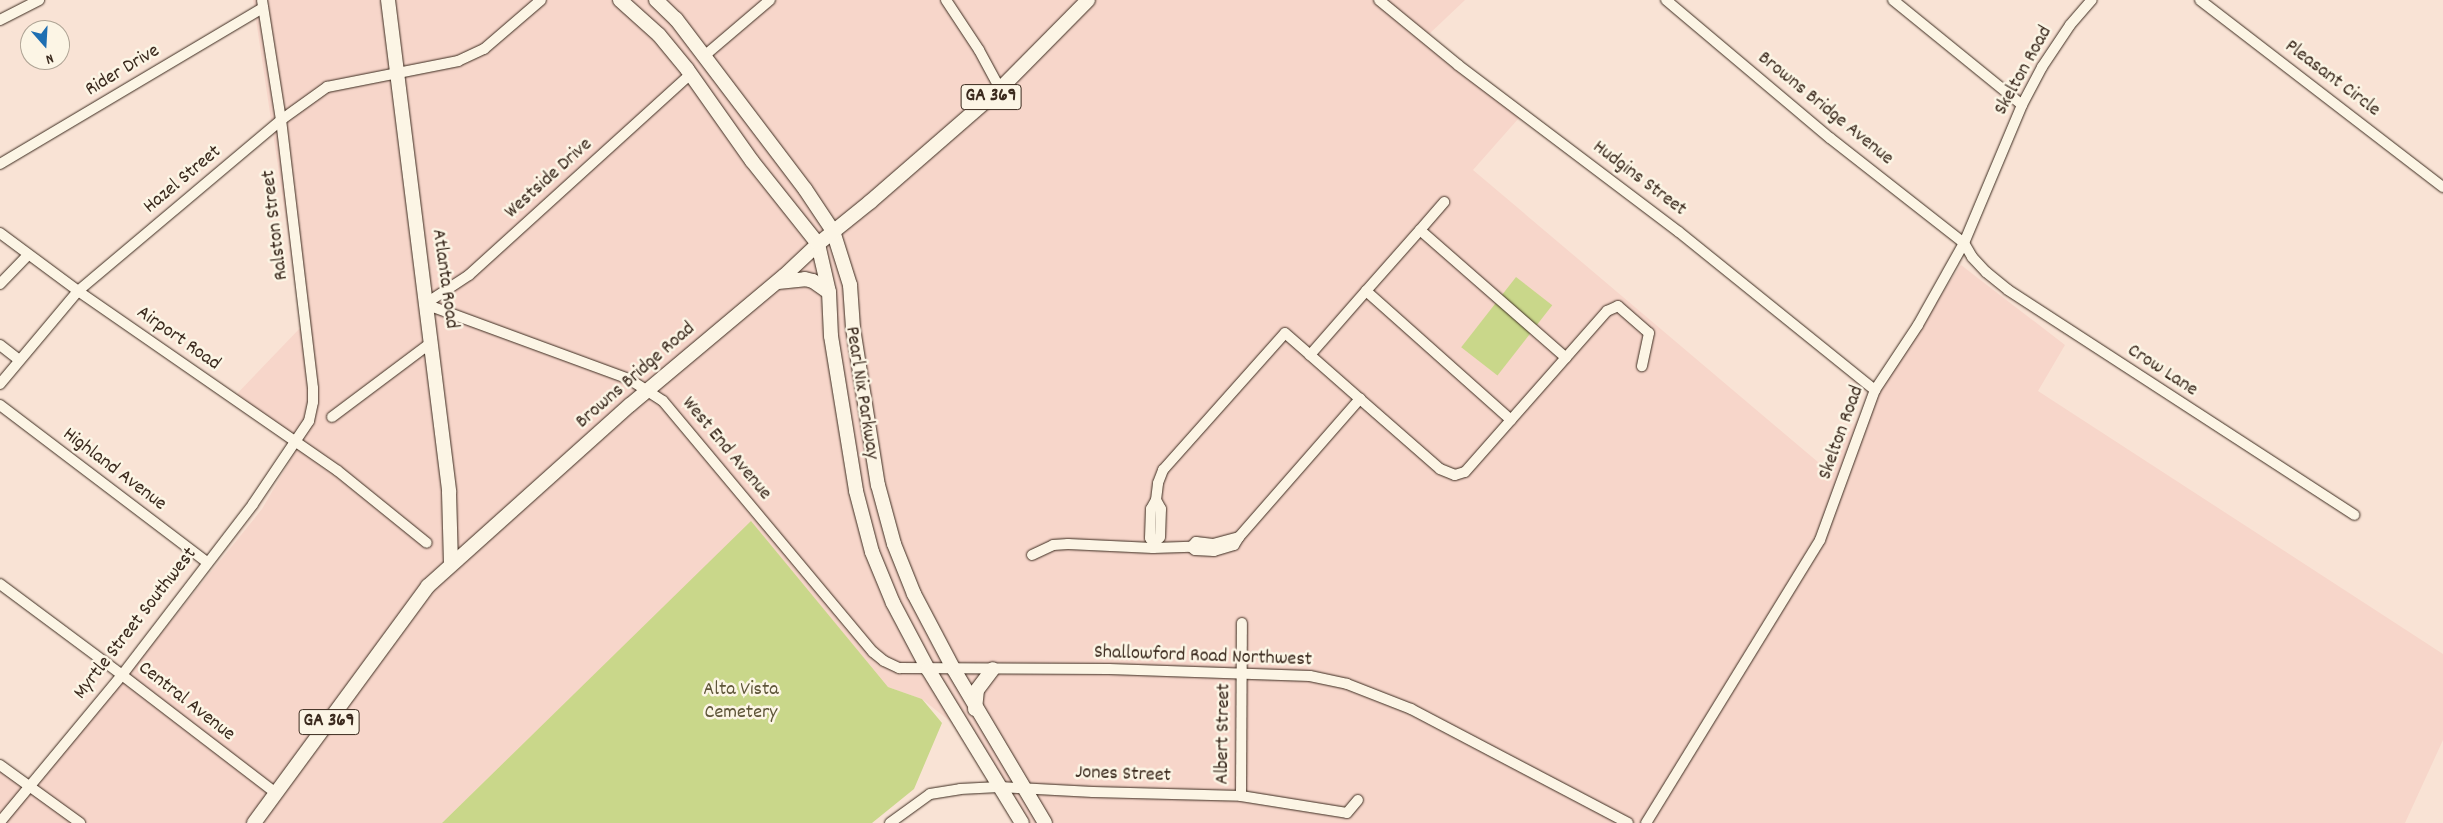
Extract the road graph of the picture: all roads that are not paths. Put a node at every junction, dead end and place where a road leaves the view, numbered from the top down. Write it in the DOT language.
graph roads {
  1 [pos="39,0"];
  2 [pos="388,0"];
  3 [pos="541,0"];
  4 [pos="620,0"];
  5 [pos="656,0"];
  6 [pos="770,0"];
  7 [pos="946,0"];
  8 [pos="1088,0"];
  9 [pos="1379,0"];
  10 [pos="1666,0"];
  11 [pos="1893,0"];
  12 [pos="2092,0"];
  13 [pos="2200,0"];
  14 [pos="263,4"];
  15 [pos="0,20"];
  16 [pos="703,57"];
  17 [pos="398,72"];
  18 [pos="690,74"];
  19 [pos="1000,89"];
  20 [pos="2022,105"];
  21 [pos="281,120"];
  22 [pos="0,164"];
  23 [pos="2443,186"];
  24 [pos="1444,202"];
  25 [pos="1420,230"];
  26 [pos="833,231"];
  27 [pos="0,233"];
  28 [pos="1964,243"];
  29 [pos="818,244"];
  30 [pos="28,255"];
  31 [pos="777,282"];
  32 [pos="0,284"];
  33 [pos="78,291"];
  34 [pos="829,292"];
  35 [pos="1366,292"];
  36 [pos="425,304"];
  37 [pos="428,344"];
  38 [pos="0,345"];
  39 [pos="1310,355"];
  40 [pos="1566,358"];
  41 [pos="19,360"];
  42 [pos="1642,366"];
  43 [pos="0,384"];
  44 [pos="647,390"];
  45 [pos="1875,390"];
  46 [pos="1360,399"];
  47 [pos="0,405"];
  48 [pos="332,417"];
  49 [pos="1511,420"];
  50 [pos="295,443"];
  51 [pos="2354,515"];
  52 [pos="427,543"];
  53 [pos="1153,545"];
  54 [pos="1032,555"];
  55 [pos="207,562"];
  56 [pos="451,564"];
  57 [pos="0,584"];
  58 [pos="1242,623"];
  59 [pos="953,668"];
  60 [pos="928,669"];
  61 [pos="993,669"];
  62 [pos="1243,673"];
  63 [pos="122,675"];
  64 [pos="975,709"];
  65 [pos="0,765"];
  66 [pos="28,786"];
  67 [pos="999,787"];
  68 [pos="1025,789"];
  69 [pos="277,794"];
  70 [pos="1240,796"];
  71 [pos="1358,800"];
  72 [pos="0,822"];
  73 [pos="80,823"];
  74 [pos="254,823"];
  75 [pos="890,823"];
  76 [pos="1022,823"];
  77 [pos="1045,823"];
  78 [pos="1628,823"];
  79 [pos="1646,823"];
  1 -- 15 [label="street"];
  2 -- 17 [label="main road, Atlanta Road"];
  3 -- 17 [label="street, Hazel Street"];
  4 -- 18 [label="main road, Pearl Nix Parkway"];
  5 -- 16 [label="main road, Pearl Nix Parkway"];
  6 -- 16 [label="street"];
  7 -- 19 [label="street"];
  8 -- 19 [label="main road, Browns Bridge Road / GA 369"];
  9 -- 45 [label="street, Hudgins Street"];
  10 -- 28 [label="street, Browns Bridge Avenue"];
  11 -- 20 [label="street"];
  12 -- 20 [label="street, Skelton Road"];
  13 -- 23 [label="street, Pleasant Circle"];
  14 -- 21 [label="street, Ralston Street"];
  14 -- 22 [label="street, Rider Drive"];
  16 -- 26 [label="main road, Pearl Nix Parkway"];
  17 -- 21 [label="street, Hazel Street"];
  17 -- 36 [label="main road, Atlanta Road"];
  18 -- 29 [label="main road, Pearl Nix Parkway"];
  18 -- 36 [label="street, Westside Drive"];
  19 -- 26 [label="main road, Browns Bridge Road / GA 369"];
  20 -- 28 [label="street, Skelton Road"];
  21 -- 33 [label="street, Hazel Street"];
  21 -- 50 [label="street, Ralston Street"];
  24 -- 25 [label="street"];
  25 -- 35 [label="street"];
  25 -- 40 [label="street"];
  26 -- 29 [label="main road, Browns Bridge Road / GA 369"];
  26 -- 59 [label="main road, Pearl Nix Parkway"];
  27 -- 30 [label="street, Airport Road"];
  28 -- 45 [label="street, Skelton Road"];
  28 -- 51 [label="street, Crow Lane"];
  29 -- 31 [label="main road, Browns Bridge Road / GA 369"];
  29 -- 34 [label="main road, Pearl Nix Parkway"];
  30 -- 32 [label="street"];
  30 -- 33 [label="street, Airport Road"];
  31 -- 34 [label="main road"];
  31 -- 44 [label="main road, Browns Bridge Road / GA 369"];
  33 -- 41 [label="street, Hazel Street"];
  33 -- 50 [label="street, Airport Road"];
  34 -- 60 [label="main road, Pearl Nix Parkway"];
  35 -- 39 [label="street"];
  35 -- 49 [label="street"];
  36 -- 37 [label="main road, Atlanta Road"];
  36 -- 44 [label="street, West End Avenue"];
  37 -- 48 [label="street"];
  37 -- 56 [label="main road, Atlanta Road"];
  38 -- 41 [label="street"];
  39 -- 46 [label="street"];
  39 -- 53 [label="street"];
  40 -- 42 [label="street"];
  40 -- 49 [label="street"];
  41 -- 43 [label="street, Hazel Street"];
  44 -- 56 [label="main road, Browns Bridge Road / GA 369"];
  44 -- 60 [label="street, West End Avenue"];
  45 -- 79 [label="street, Skelton Road"];
  46 -- 49 [label="street"];
  46 -- 53 [label="street"];
  47 -- 55 [label="street, Highland Avenue"];
  50 -- 52 [label="street, Airport Road"];
  50 -- 55 [label="street, Myrtle Street Southwest"];
  53 -- 54 [label="street"];
  55 -- 63 [label="street, Myrtle Street Southwest"];
  56 -- 69 [label="main road, Browns Bridge Road / GA 369"];
  57 -- 63 [label="street, Central Avenue"];
  58 -- 62 [label="street, Albert Street"];
  59 -- 60 [label="street, West End Avenue"];
  59 -- 61 [label="street, Shallowford Road Northwest"];
  59 -- 64 [label="main road, Pearl Nix Parkway"];
  60 -- 67 [label="main road, Pearl Nix Parkway"];
  61 -- 62 [label="street, Shallowford Road Northwest"];
  61 -- 64 [label="main road"];
  62 -- 70 [label="street, Albert Street"];
  62 -- 78 [label="street, Shallowford Road Northwest"];
  63 -- 66 [label="street, Myrtle Street Southwest"];
  63 -- 69 [label="street, Central Avenue"];
  64 -- 68 [label="main road, Pearl Nix Parkway"];
  65 -- 66 [label="street"];
  66 -- 72 [label="street, Myrtle Street Southwest"];
  66 -- 73 [label="street"];
  67 -- 68 [label="street, Jones Street"];
  67 -- 75 [label="street, Jones Street"];
  67 -- 76 [label="main road, Pearl Nix Parkway"];
  68 -- 70 [label="street, Jones Street"];
  68 -- 77 [label="main road, Pearl Nix Parkway"];
  69 -- 74 [label="main road, Browns Bridge Road / GA 369"];
  70 -- 71 [label="street, Jones Street"];
}
